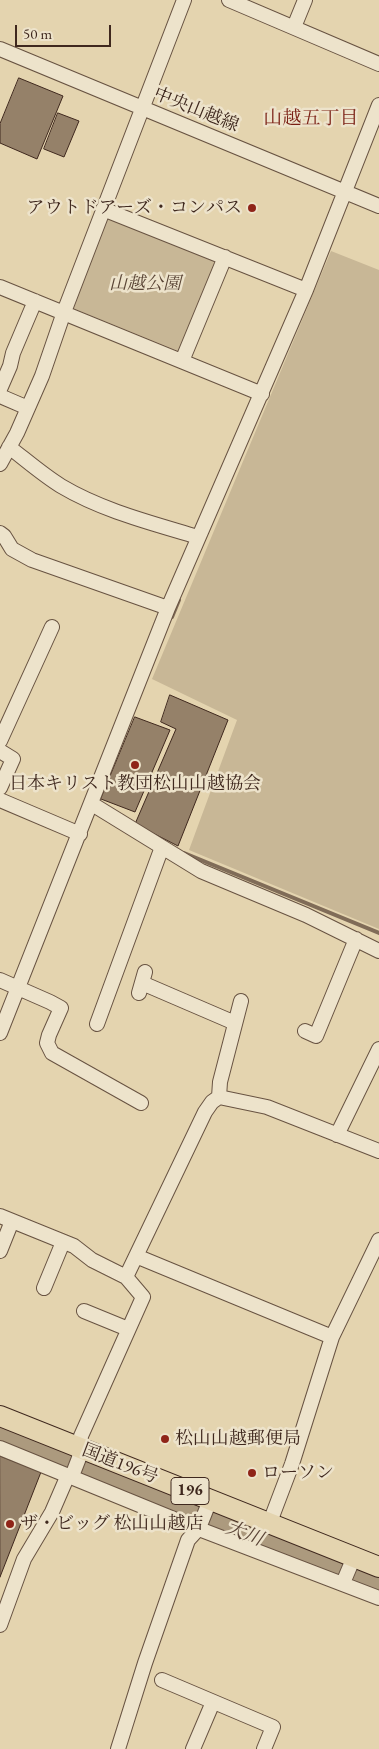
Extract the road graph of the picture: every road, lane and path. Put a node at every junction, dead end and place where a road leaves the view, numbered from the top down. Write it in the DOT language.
graph roads {
  1 [pos="184,0"];
  2 [pos="229,0"];
  3 [pos="305,0"];
  4 [pos="294,27"];
  5 [pos="0,48"];
  6 [pos="379,64"];
  7 [pos="379,105"];
  8 [pos="142,108"];
  9 [pos="344,192"];
  10 [pos="379,206"];
  11 [pos="103,209"];
  12 [pos="225,257"];
  13 [pos="0,287"];
  14 [pos="306,290"];
  15 [pos="35,301"];
  16 [pos="64,312"];
  17 [pos="182,361"];
  18 [pos="0,389"];
  19 [pos="262,394"];
  20 [pos="0,396"];
  21 [pos="28,408"];
  22 [pos="9,447"];
  23 [pos="0,464"];
  24 [pos="0,533"];
  25 [pos="198,537"];
  26 [pos="168,608"];
  27 [pos="52,627"];
  28 [pos="0,741"];
  29 [pos="0,752"];
  30 [pos="0,788"];
  31 [pos="0,800"];
  32 [pos="92,804"];
  33 [pos="80,834"];
  34 [pos="162,847"];
  35 [pos="356,939"];
  36 [pos="379,951"];
  37 [pos="0,980"];
  38 [pos="142,983"];
  39 [pos="18,989"];
  40 [pos="241,1001"];
  41 [pos="235,1023"];
  42 [pos="97,1024"];
  43 [pos="305,1031"];
  44 [pos="0,1033"];
  45 [pos="379,1049"];
  46 [pos="219,1097"];
  47 [pos="141,1103"];
  48 [pos="337,1135"];
  49 [pos="379,1151"];
  50 [pos="6,1218"];
  51 [pos="379,1240"];
  52 [pos="64,1242"];
  53 [pos="0,1251"];
  54 [pos="136,1256"];
  55 [pos="126,1277"];
  56 [pos="44,1288"];
  57 [pos="84,1311"];
  58 [pos="128,1329"];
  59 [pos="332,1337"];
  60 [pos="0,1416"];
  61 [pos="0,1448"];
  62 [pos="75,1466"];
  63 [pos="208,1506"];
  64 [pos="270,1522"];
  65 [pos="200,1527"];
  66 [pos="379,1567"];
  67 [pos="347,1572"];
  68 [pos="6,1593"];
  69 [pos="379,1598"];
  70 [pos="0,1625"];
  71 [pos="162,1680"];
  72 [pos="213,1702"];
  73 [pos="118,1749"];
  74 [pos="193,1749"];
  75 [pos="264,1749"];
  1 -- 8 [label="street"];
  2 -- 4 [label="street"];
  3 -- 4 [label="street"];
  4 -- 6 [label="street"];
  5 -- 8 [label="street, 中央山越線"];
  7 -- 9 [label="street"];
  8 -- 9 [label="street, 中央山越線"];
  8 -- 11 [label="street"];
  9 -- 10 [label="street, 中央山越線"];
  9 -- 14 [label="street"];
  11 -- 12 [label="street"];
  11 -- 16 [label="street"];
  12 -- 14 [label="street"];
  12 -- 17 [label="street"];
  13 -- 15 [label="street"];
  14 -- 19 [label="street"];
  15 -- 16 [label="street"];
  15 -- 18 [label="street"];
  16 -- 17 [label="street"];
  16 -- 21 [label="street"];
  17 -- 19 [label="street"];
  19 -- 25 [label="street"];
  20 -- 21 [label="street"];
  21 -- 22 [label="street"];
  22 -- 23 [label="street"];
  22 -- 25 [label="street"];
  24 -- 26 [label="street"];
  25 -- 26 [label="street"];
  26 -- 32 [label="street"];
  27 -- 28 [label="street"];
  29 -- 30 [label="street"];
  31 -- 33 [label="street"];
  32 -- 33 [label="street"];
  32 -- 34 [label="street"];
  33 -- 39 [label="street"];
  34 -- 35 [label="street"];
  34 -- 42 [label="street"];
  35 -- 36 [label="street"];
  35 -- 43 [label="street"];
  37 -- 39 [label="street"];
  38 -- 41 [label="street"];
  39 -- 44 [label="street"];
  39 -- 47 [label="street"];
  40 -- 41 [label="street"];
  41 -- 46 [label="street"];
  45 -- 48 [label="street"];
  46 -- 48 [label="street"];
  46 -- 54 [label="street"];
  48 -- 49 [label="street"];
  50 -- 52 [label="street"];
  50 -- 53 [label="street"];
  51 -- 59 [label="street"];
  52 -- 55 [label="street"];
  52 -- 56 [label="street"];
  54 -- 55 [label="street"];
  54 -- 59 [label="street"];
  55 -- 58 [label="street"];
  57 -- 58 [label="street"];
  58 -- 62 [label="street"];
  59 -- 64 [label="street"];
  60 -- 62 [label="highway, 国道196号 / 196"];
  61 -- 62 [label="street"];
  62 -- 63 [label="highway, 国道196号 / 196"];
  62 -- 65 [label="street"];
  62 -- 68 [label="street"];
  63 -- 64 [label="highway, 国道196号 / 196"];
  63 -- 65 [label="street"];
  64 -- 67 [label="highway, 国道196号 / 196"];
  65 -- 67 [label="street"];
  65 -- 73 [label="street"];
  66 -- 67 [label="highway, 国道196号 / 196"];
  67 -- 69 [label="street"];
  68 -- 70 [label="street"];
  71 -- 72 [label="street"];
  72 -- 74 [label="street"];
  72 -- 75 [label="street"];
}
